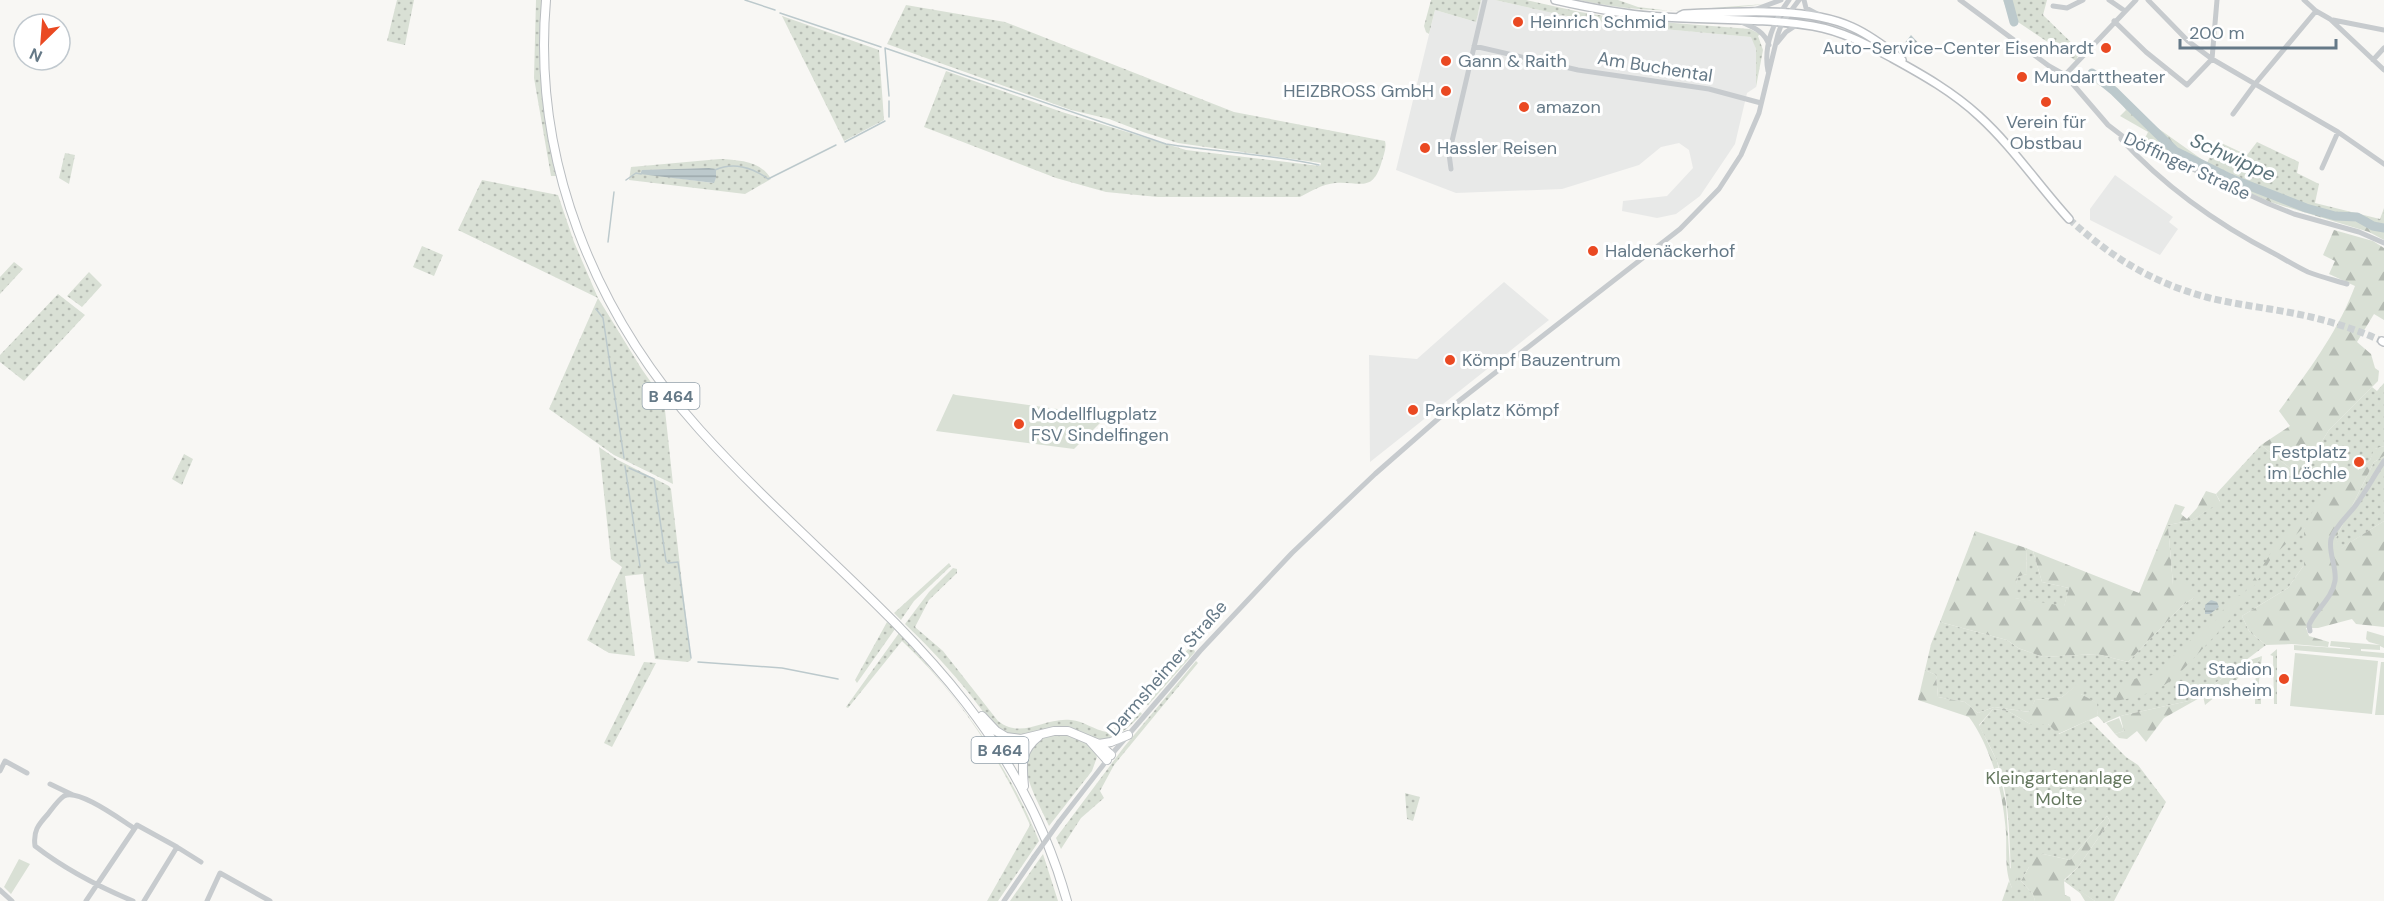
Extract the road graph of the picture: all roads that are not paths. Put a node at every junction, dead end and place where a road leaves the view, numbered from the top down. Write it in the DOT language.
graph roads {
  1 [pos="546,0"];
  2 [pos="551,0"];
  3 [pos="1485,0"];
  4 [pos="1491,0"];
  5 [pos="1555,0"];
  6 [pos="1781,0"];
  7 [pos="1789,0"];
  8 [pos="1799,0"];
  9 [pos="1804,0"];
  10 [pos="1960,0"];
  11 [pos="2083,0"];
  12 [pos="2109,0"];
  13 [pos="2136,0"];
  14 [pos="2148,0"];
  15 [pos="2217,0"];
  16 [pos="2304,0"];
  17 [pos="2053,6"];
  18 [pos="1484,10"];
  19 [pos="2125,11"];
  20 [pos="2316,11"];
  21 [pos="1750,12"];
  22 [pos="1784,14"];
  23 [pos="1674,18"];
  24 [pos="1825,18"];
  25 [pos="2330,19"];
  26 [pos="1739,21"];
  27 [pos="2114,21"];
  28 [pos="1778,23"];
  29 [pos="1798,24"];
  30 [pos="2384,30"];
  31 [pos="1474,46"];
  32 [pos="1772,46"];
  33 [pos="2384,48"];
  34 [pos="2212,59"];
  35 [pos="2373,60"];
  36 [pos="546,68"];
  37 [pos="1912,68"];
  38 [pos="2384,70"];
  39 [pos="2065,75"];
  40 [pos="2255,84"];
  41 [pos="1761,103"];
  42 [pos="2233,114"];
  43 [pos="2338,132"];
  44 [pos="2121,135"];
  45 [pos="2384,164"];
  46 [pos="2322,168"];
  47 [pos="1451,169"];
  48 [pos="2069,219"];
  49 [pos="2384,243"];
  50 [pos="2347,284"];
  51 [pos="2384,461"];
  52 [pos="2310,631"];
  53 [pos="973,711"];
  54 [pos="1040,735"];
  55 [pos="1128,735"];
  56 [pos="1089,740"];
  57 [pos="1100,744"];
  58 [pos="1109,758"];
  59 [pos="2,760"];
  60 [pos="0,771"];
  61 [pos="27,773"];
  62 [pos="50,784"];
  63 [pos="1024,791"];
  64 [pos="73,795"];
  65 [pos="136,826"];
  66 [pos="177,847"];
  67 [pos="201,862"];
  68 [pos="95,885"];
  69 [pos="0,890"];
  70 [pos="266,900"];
  71 [pos="12,901"];
  72 [pos="86,901"];
  73 [pos="133,901"];
  74 [pos="144,901"];
  75 [pos="207,901"];
  76 [pos="1004,901"];
  77 [pos="1067,901"];
  1 -- 36 [label="highway, B 464"];
  2 -- 36 [label="highway, B 464"];
  3 -- 18 [label="street"];
  4 -- 18 [label="street"];
  5 -- 23 [label="main road"];
  6 -- 21 [label="street"];
  7 -- 22 [label="street"];
  8 -- 22 [label="street"];
  9 -- 24 [label="street"];
  10 -- 39 [label="street, Döffinger Straße"];
  11 -- 17 [label="street"];
  12 -- 19 [label="street"];
  13 -- 19 [label="street"];
  14 -- 34 [label="street"];
  15 -- 34 [label="street"];
  16 -- 20 [label="street"];
  18 -- 31 [label="street"];
  19 -- 27 [label="street"];
  20 -- 25 [label="street"];
  20 -- 40 [label="street"];
  21 -- 22 [label="main road"];
  21 -- 23 [label="main road"];
  22 -- 24 [label="main road"];
  22 -- 28 [label="street, Darmsheimer Straße"];
  23 -- 26 [label="main road"];
  24 -- 37 [label="main road"];
  25 -- 30 [label="street"];
  25 -- 35 [label="street"];
  26 -- 28 [label="main road"];
  26 -- 32 [label="street"];
  27 -- 34 [label="street"];
  27 -- 39 [label="street"];
  28 -- 29 [label="main road"];
  28 -- 32 [label="street, Darmsheimer Straße"];
  29 -- 32 [label="street"];
  29 -- 37 [label="main road"];
  31 -- 41 [label="street, Am Buchental"];
  31 -- 47 [label="street"];
  32 -- 41 [label="street, Darmsheimer Straße"];
  33 -- 35 [label="street"];
  34 -- 40 [label="street"];
  35 -- 38 [label="street"];
  36 -- 53 [label="highway, B 464"];
  37 -- 48 [label="main road"];
  39 -- 44 [label="street, Döffinger Straße"];
  40 -- 42 [label="street"];
  40 -- 43 [label="street"];
  41 -- 55 [label="street, Darmsheimer Straße"];
  43 -- 45 [label="street"];
  43 -- 46 [label="street"];
  44 -- 49 [label="street, Döffinger Straße"];
  44 -- 50 [label="street"];
  51 -- 52 [label="street"];
  53 -- 54 [label="highway"];
  53 -- 63 [label="highway, B 464"];
  54 -- 56 [label="highway"];
  54 -- 63 [label="highway"];
  55 -- 57 [label="highway"];
  55 -- 58 [label="street, Darmsheimer Straße"];
  56 -- 57 [label="highway"];
  56 -- 58 [label="highway"];
  57 -- 58 [label="highway"];
  58 -- 76 [label="street, Darmsheimer Straße, bridge"];
  59 -- 60 [label="street"];
  59 -- 61 [label="street"];
  62 -- 64 [label="street"];
  63 -- 77 [label="highway, B 464"];
  64 -- 65 [label="street"];
  64 -- 68 [label="street"];
  65 -- 66 [label="street"];
  65 -- 68 [label="street"];
  66 -- 67 [label="street"];
  66 -- 74 [label="street"];
  68 -- 72 [label="street"];
  68 -- 73 [label="street"];
  69 -- 71 [label="street"];
  70 -- 75 [label="street"];
}
